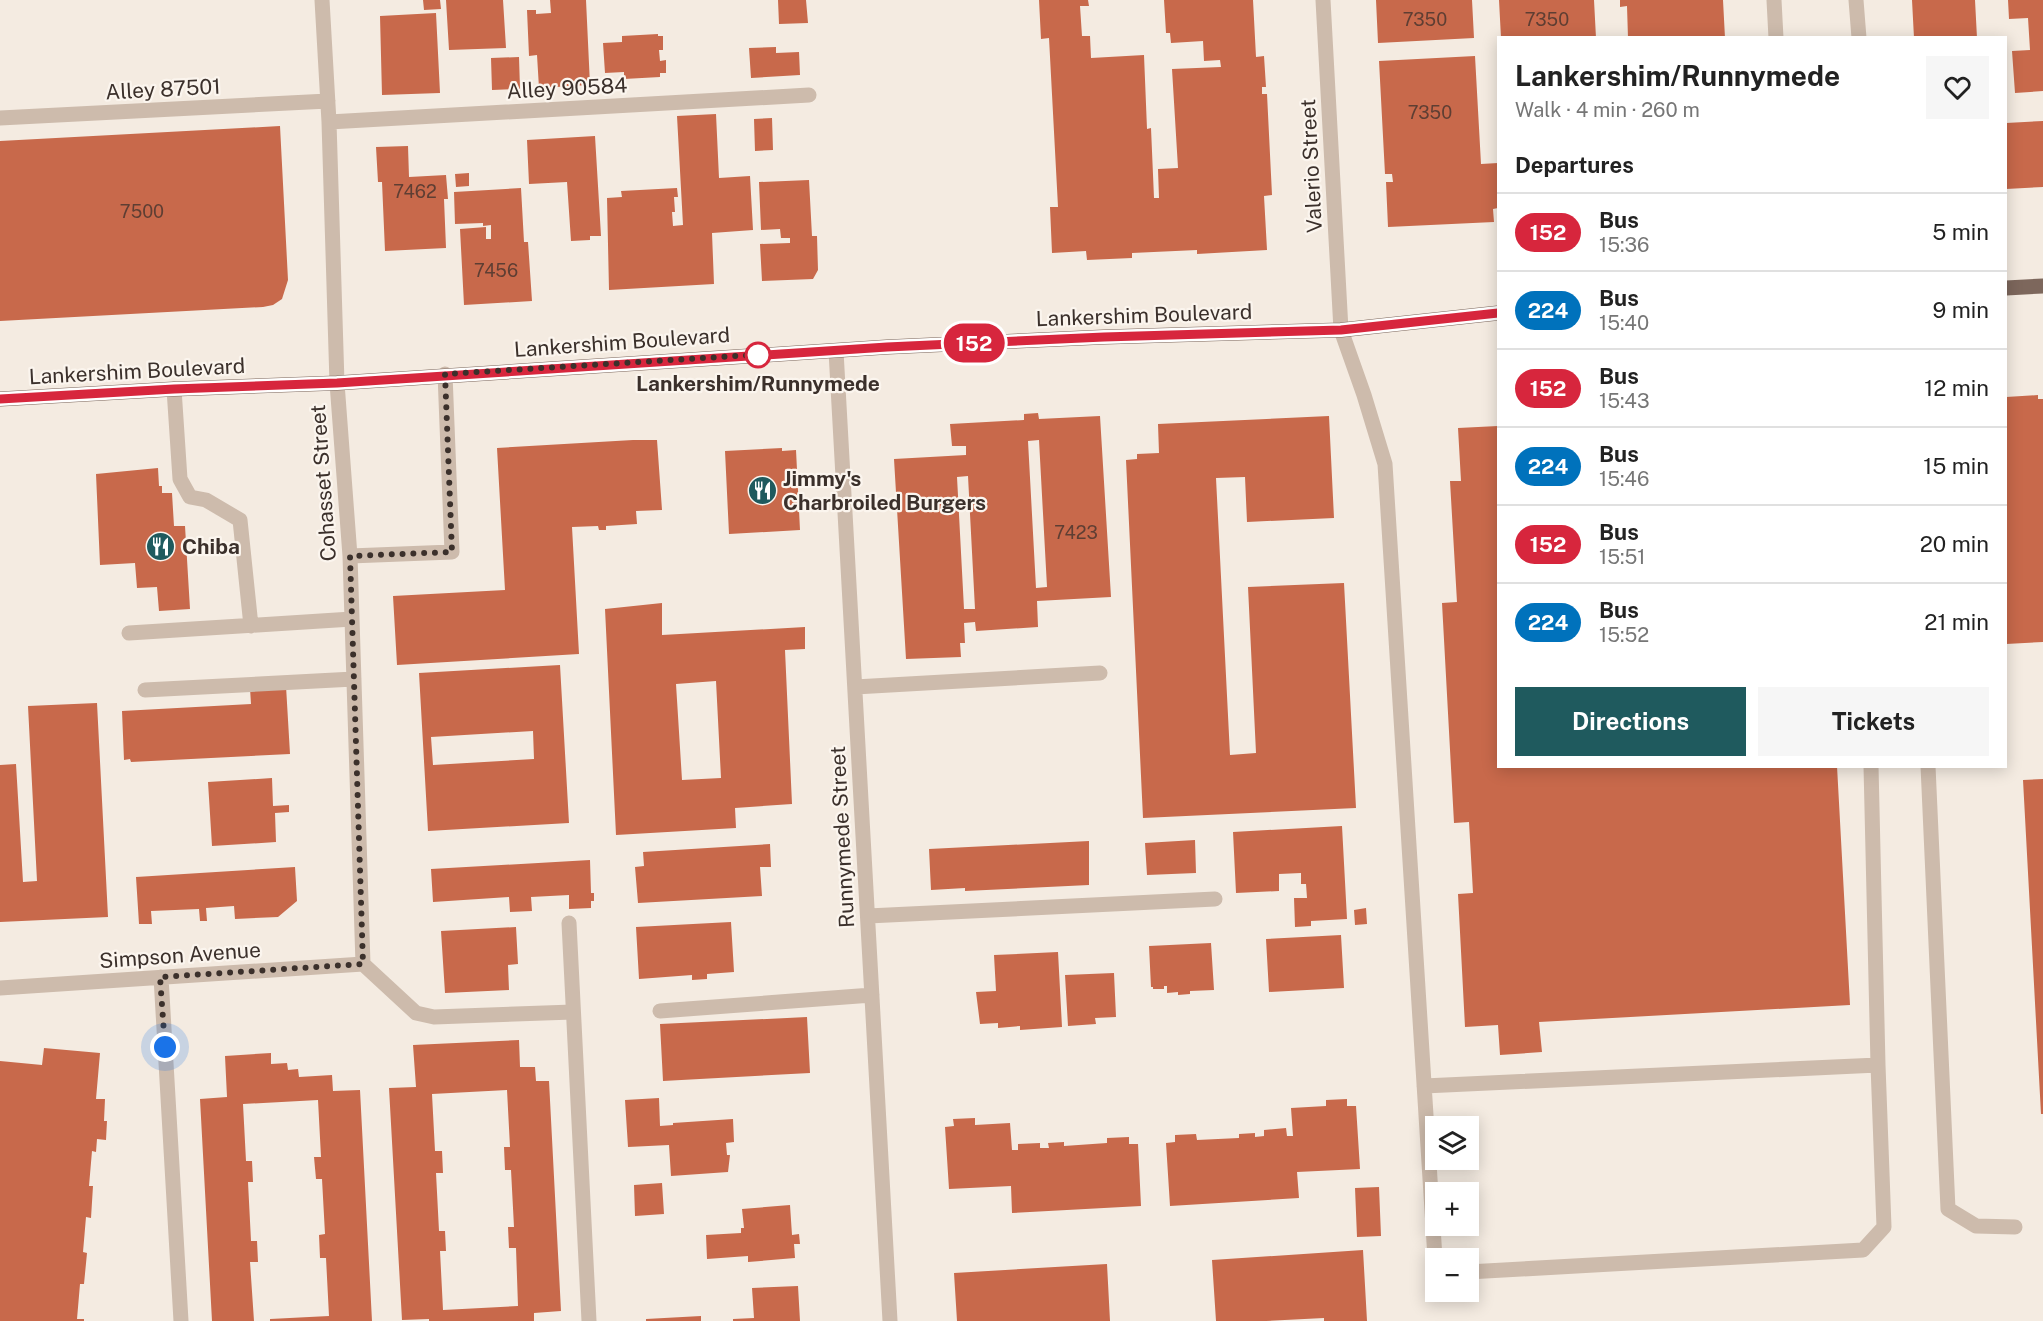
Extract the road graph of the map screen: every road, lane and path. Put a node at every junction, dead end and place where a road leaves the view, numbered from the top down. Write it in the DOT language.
graph roads {
  1 [pos="321,0"];
  2 [pos="1323,0"];
  3 [pos="1774,0"];
  4 [pos="1856,0"];
  5 [pos="1776,36"];
  6 [pos="1859,36"];
  7 [pos="809,95"];
  8 [pos="327,101"];
  9 [pos="0,118"];
  10 [pos="329,122"];
  11 [pos="2043,286"];
  12 [pos="2007,288"];
  13 [pos="1497,313"];
  14 [pos="1341,330"];
  15 [pos="836,351"];
  16 [pos="445,374"];
  17 [pos="337,383"];
  18 [pos="174,389"];
  19 [pos="0,399"];
  20 [pos="350,556"];
  21 [pos="352,619"];
  22 [pos="251,626"];
  23 [pos="129,633"];
  24 [pos="1100,673"];
  25 [pos="354,679"];
  26 [pos="855,687"];
  27 [pos="146,690"];
  28 [pos="1871,768"];
  29 [pos="1929,768"];
  30 [pos="1215,899"];
  31 [pos="868,916"];
  32 [pos="568,923"];
  33 [pos="363,964"];
  34 [pos="160,977"];
  35 [pos="0,987"];
  36 [pos="872,995"];
  37 [pos="660,1011"];
  38 [pos="573,1012"];
  39 [pos="1878,1065"];
  40 [pos="1424,1086"];
  41 [pos="2015,1227"];
  42 [pos="1434,1248"];
  43 [pos="1479,1271"];
  44 [pos="181,1321"];
  45 [pos="589,1321"];
  46 [pos="890,1321"];
  1 -- 8 [label="street, Cohasset Street"];
  2 -- 14 [label="street, Valerio Street"];
  3 -- 5 [label="street"];
  4 -- 6 [label="street"];
  7 -- 10 [label="street, Alley 90584"];
  8 -- 9 [label="street, Alley 87501"];
  8 -- 10 [label="street, Cohasset Street"];
  10 -- 17 [label="street, Cohasset Street"];
  11 -- 12 [label="main road"];
  13 -- 14 [label="main road, Lankershim Boulevard"];
  14 -- 15 [label="main road, Lankershim Boulevard"];
  14 -- 40 [label="street, Valerio Street"];
  15 -- 16 [label="main road, Lankershim Boulevard"];
  15 -- 26 [label="street, Runnymede Street"];
  16 -- 17 [label="main road, Lankershim Boulevard"];
  16 -- 20 [label="street"];
  17 -- 18 [label="main road, Lankershim Boulevard"];
  17 -- 20 [label="street, Cohasset Street"];
  18 -- 19 [label="main road, Lankershim Boulevard"];
  18 -- 22 [label="street"];
  20 -- 21 [label="street, Cohasset Street"];
  21 -- 22 [label="street"];
  21 -- 25 [label="street, Cohasset Street"];
  22 -- 23 [label="street"];
  24 -- 26 [label="street"];
  25 -- 27 [label="street"];
  25 -- 33 [label="street, Cohasset Street"];
  26 -- 31 [label="street, Runnymede Street"];
  28 -- 39 [label="street"];
  29 -- 41 [label="street"];
  30 -- 31 [label="street"];
  31 -- 36 [label="street, Runnymede Street"];
  32 -- 38 [label="street"];
  33 -- 34 [label="street, Simpson Avenue"];
  33 -- 38 [label="street"];
  34 -- 35 [label="street, Simpson Avenue"];
  34 -- 44 [label="street"];
  36 -- 37 [label="street"];
  36 -- 46 [label="street, Runnymede Street"];
  38 -- 45 [label="street"];
  39 -- 40 [label="street"];
  39 -- 43 [label="street"];
  40 -- 42 [label="street, Valerio Street"];
}
